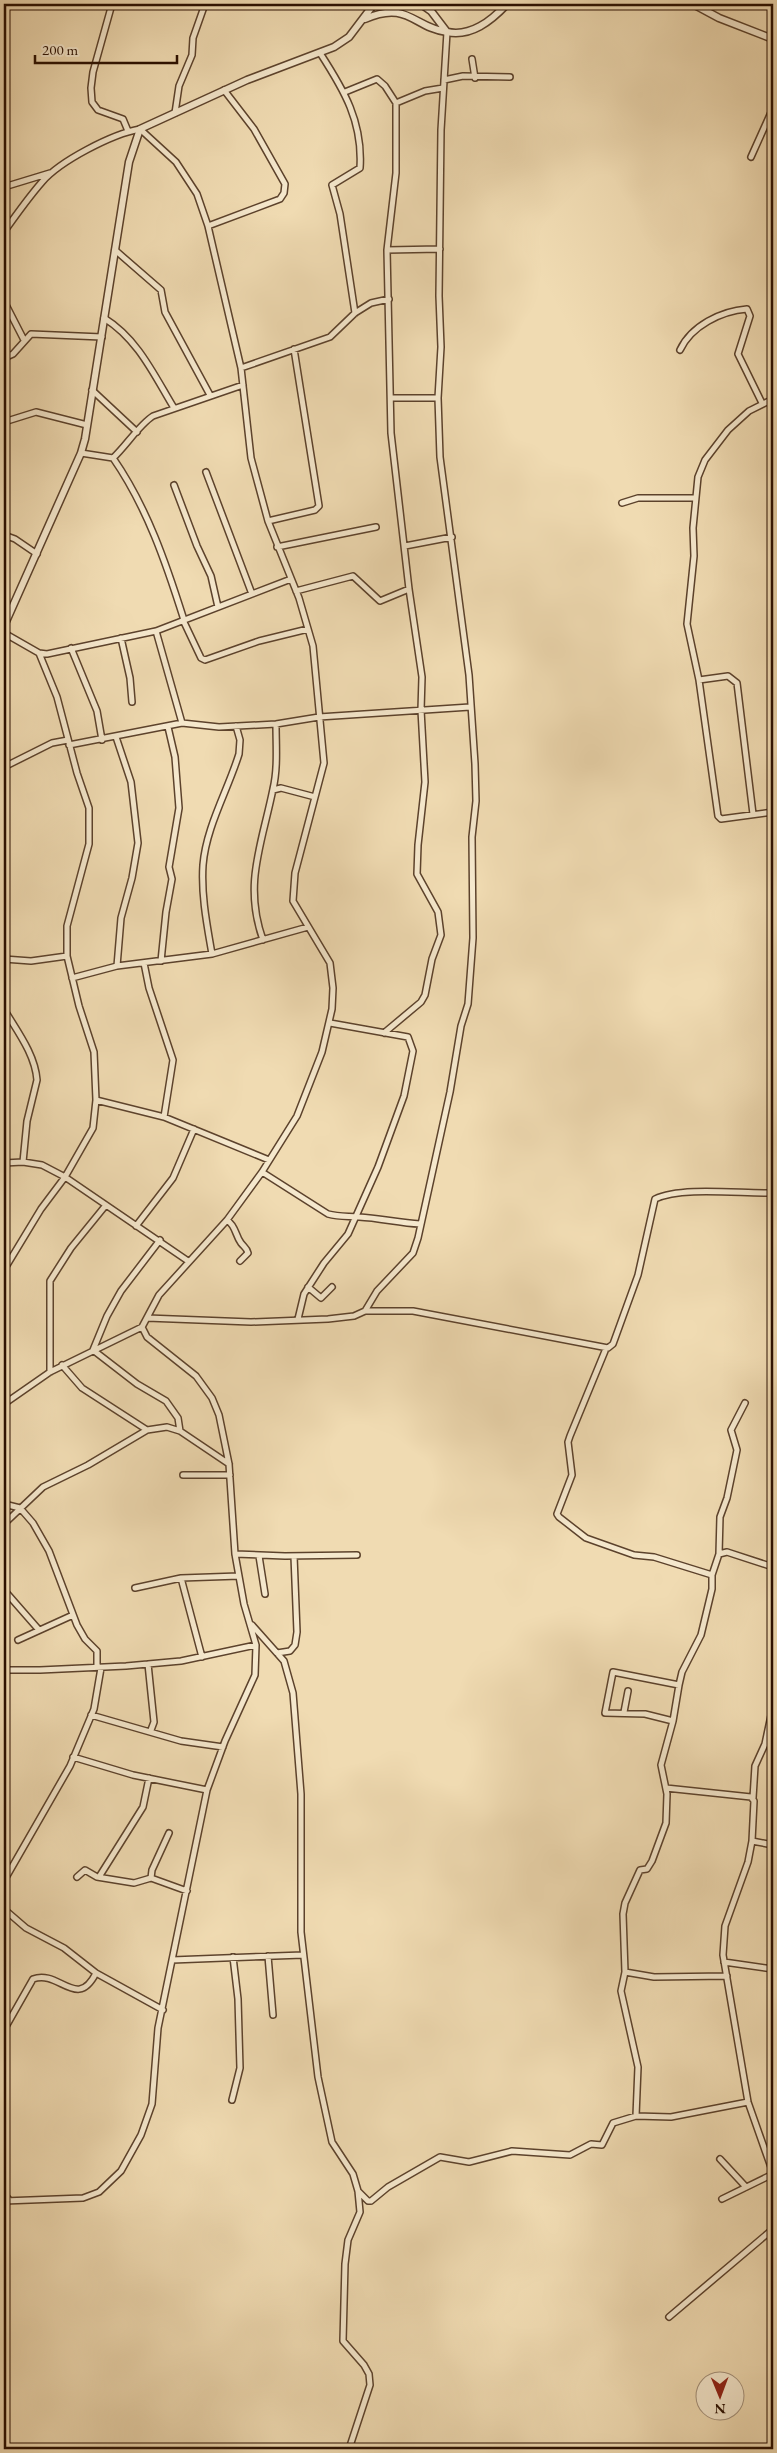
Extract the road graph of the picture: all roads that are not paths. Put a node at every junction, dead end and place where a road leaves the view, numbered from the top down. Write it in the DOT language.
graph roads {
  1 [pos="112,4"];
  2 [pos="204,4"];
  3 [pos="374,4"];
  4 [pos="421,4"];
  5 [pos="507,4"];
  6 [pos="693,4"];
  7 [pos="362,21"];
  8 [pos="446,32"];
  9 [pos="773,39"];
  10 [pos="320,53"];
  11 [pos="472,59"];
  12 [pos="510,77"];
  13 [pos="475,78"];
  14 [pos="444,80"];
  15 [pos="443,88"];
  16 [pos="224,90"];
  17 [pos="345,92"];
  18 [pos="396,103"];
  19 [pos="773,108"];
  20 [pos="174,113"];
  21 [pos="140,129"];
  22 [pos="128,131"];
  23 [pos="751,157"];
  24 [pos="53,172"];
  25 [pos="4,187"];
  26 [pos="208,226"];
  27 [pos="4,232"];
  28 [pos="440,249"];
  29 [pos="115,250"];
  30 [pos="387,250"];
  31 [pos="389,299"];
  32 [pos="4,304"];
  33 [pos="355,313"];
  34 [pos="104,318"];
  35 [pos="102,336"];
  36 [pos="24,340"];
  37 [pos="294,349"];
  38 [pos="680,350"];
  39 [pos="4,358"];
  40 [pos="241,368"];
  41 [pos="244,385"];
  42 [pos="92,390"];
  43 [pos="210,395"];
  44 [pos="391,398"];
  45 [pos="438,398"];
  46 [pos="773,399"];
  47 [pos="762,403"];
  48 [pos="174,408"];
  49 [pos="4,422"];
  50 [pos="87,425"];
  51 [pos="137,432"];
  52 [pos="81,453"];
  53 [pos="113,458"];
  54 [pos="206,472"];
  55 [pos="174,484"];
  56 [pos="695,498"];
  57 [pos="622,503"];
  58 [pos="268,522"];
  59 [pos="376,527"];
  60 [pos="4,535"];
  61 [pos="452,537"];
  62 [pos="405,546"];
  63 [pos="277,548"];
  64 [pos="36,554"];
  65 [pos="291,579"];
  66 [pos="409,589"];
  67 [pos="296,590"];
  68 [pos="252,594"];
  69 [pos="218,607"];
  70 [pos="184,620"];
  71 [pos="4,626"];
  72 [pos="308,629"];
  73 [pos="156,631"];
  74 [pos="4,633"];
  75 [pos="121,638"];
  76 [pos="71,648"];
  77 [pos="39,653"];
  78 [pos="699,680"];
  79 [pos="132,702"];
  80 [pos="470,707"];
  81 [pos="421,710"];
  82 [pos="319,717"];
  83 [pos="182,723"];
  84 [pos="276,724"];
  85 [pos="236,726"];
  86 [pos="168,727"];
  87 [pos="116,737"];
  88 [pos="102,740"];
  89 [pos="68,742"];
  90 [pos="4,767"];
  91 [pos="273,790"];
  92 [pos="315,797"];
  93 [pos="773,812"];
  94 [pos="753,814"];
  95 [pos="308,927"];
  96 [pos="263,940"];
  97 [pos="212,954"];
  98 [pos="67,956"];
  99 [pos="4,959"];
  100 [pos="160,961"];
  101 [pos="144,963"];
  102 [pos="117,966"];
  103 [pos="72,978"];
  104 [pos="4,1009"];
  105 [pos="330,1023"];
  106 [pos="384,1033"];
  107 [pos="96,1100"];
  108 [pos="164,1117"];
  109 [pos="194,1129"];
  110 [pos="269,1160"];
  111 [pos="23,1162"];
  112 [pos="4,1163"];
  113 [pos="262,1172"];
  114 [pos="65,1177"];
  115 [pos="773,1193"];
  116 [pos="106,1205"];
  117 [pos="356,1216"];
  118 [pos="227,1220"];
  119 [pos="420,1224"];
  120 [pos="136,1226"];
  121 [pos="160,1240"];
  122 [pos="188,1261"];
  123 [pos="240,1261"];
  124 [pos="4,1270"];
  125 [pos="308,1287"];
  126 [pos="332,1287"];
  127 [pos="366,1311"];
  128 [pos="147,1318"];
  129 [pos="298,1319"];
  130 [pos="142,1327"];
  131 [pos="93,1350"];
  132 [pos="605,1350"];
  133 [pos="62,1365"];
  134 [pos="50,1372"];
  135 [pos="745,1403"];
  136 [pos="4,1404"];
  137 [pos="147,1430"];
  138 [pos="180,1431"];
  139 [pos="229,1464"];
  140 [pos="230,1474"];
  141 [pos="183,1475"];
  142 [pos="4,1504"];
  143 [pos="20,1508"];
  144 [pos="4,1524"];
  145 [pos="235,1554"];
  146 [pos="719,1554"];
  147 [pos="357,1555"];
  148 [pos="259,1556"];
  149 [pos="294,1556"];
  150 [pos="773,1568"];
  151 [pos="712,1575"];
  152 [pos="239,1576"];
  153 [pos="181,1578"];
  154 [pos="134,1588"];
  155 [pos="4,1590"];
  156 [pos="266,1594"];
  157 [pos="73,1615"];
  158 [pos="252,1624"];
  159 [pos="39,1630"];
  160 [pos="18,1640"];
  161 [pos="256,1645"];
  162 [pos="277,1653"];
  163 [pos="202,1657"];
  164 [pos="148,1664"];
  165 [pos="99,1667"];
  166 [pos="4,1670"];
  167 [pos="679,1685"];
  168 [pos="628,1691"];
  169 [pos="773,1706"];
  170 [pos="624,1712"];
  171 [pos="91,1716"];
  172 [pos="674,1721"];
  173 [pos="151,1730"];
  174 [pos="223,1747"];
  175 [pos="73,1757"];
  176 [pos="149,1778"];
  177 [pos="666,1788"];
  178 [pos="207,1790"];
  179 [pos="753,1798"];
  180 [pos="169,1833"];
  181 [pos="752,1841"];
  182 [pos="773,1845"];
  183 [pos="77,1878"];
  184 [pos="99,1878"];
  185 [pos="151,1878"];
  186 [pos="4,1881"];
  187 [pos="187,1891"];
  188 [pos="4,1909"];
  189 [pos="303,1955"];
  190 [pos="268,1956"];
  191 [pos="233,1957"];
  192 [pos="172,1960"];
  193 [pos="724,1962"];
  194 [pos="773,1969"];
  195 [pos="625,1972"];
  196 [pos="96,1973"];
  197 [pos="727,1976"];
  198 [pos="163,2010"];
  199 [pos="273,2015"];
  200 [pos="4,2030"];
  201 [pos="232,2100"];
  202 [pos="748,2102"];
  203 [pos="636,2116"];
  204 [pos="720,2159"];
  205 [pos="773,2173"];
  206 [pos="746,2187"];
  207 [pos="358,2191"];
  208 [pos="4,2193"];
  209 [pos="722,2198"];
  210 [pos="6,2200"];
  211 [pos="773,2229"];
  212 [pos="669,2317"];
  213 [pos="349,2449"];
  1 -- 22 [label="street"];
  2 -- 20 [label="street"];
  3 -- 7 [label="street"];
  4 -- 8 [label="street"];
  5 -- 8 [label="street"];
  6 -- 9 [label="street"];
  7 -- 8 [label="street"];
  7 -- 10 [label="street"];
  8 -- 14 [label="street"];
  10 -- 16 [label="street"];
  10 -- 17 [label="street"];
  11 -- 13 [label="street"];
  12 -- 13 [label="street"];
  13 -- 14 [label="street"];
  14 -- 15 [label="street"];
  15 -- 18 [label="street"];
  15 -- 28 [label="street"];
  16 -- 20 [label="street"];
  16 -- 26 [label="street"];
  17 -- 18 [label="street"];
  17 -- 33 [label="street"];
  18 -- 30 [label="street"];
  19 -- 23 [label="street"];
  20 -- 21 [label="street"];
  21 -- 22 [label="street"];
  21 -- 26 [label="street"];
  21 -- 29 [label="street"];
  22 -- 24 [label="street"];
  24 -- 25 [label="street"];
  24 -- 27 [label="street"];
  26 -- 40 [label="street"];
  28 -- 30 [label="street"];
  28 -- 45 [label="street"];
  29 -- 34 [label="street"];
  29 -- 43 [label="street"];
  30 -- 31 [label="street"];
  31 -- 33 [label="street"];
  31 -- 44 [label="street"];
  32 -- 36 [label="street"];
  33 -- 37 [label="street"];
  34 -- 35 [label="street"];
  34 -- 48 [label="street"];
  35 -- 36 [label="street"];
  35 -- 42 [label="street"];
  36 -- 39 [label="street"];
  37 -- 40 [label="street"];
  37 -- 58 [label="street"];
  38 -- 47 [label="street"];
  40 -- 41 [label="street"];
  41 -- 43 [label="street"];
  41 -- 58 [label="street"];
  42 -- 50 [label="street"];
  42 -- 51 [label="street"];
  43 -- 48 [label="street"];
  44 -- 45 [label="street"];
  44 -- 62 [label="street"];
  45 -- 61 [label="street"];
  46 -- 47 [label="street"];
  47 -- 56 [label="street"];
  48 -- 51 [label="street"];
  49 -- 50 [label="street"];
  50 -- 52 [label="street"];
  51 -- 53 [label="street"];
  52 -- 53 [label="street"];
  52 -- 64 [label="street"];
  53 -- 70 [label="street"];
  54 -- 68 [label="street"];
  55 -- 69 [label="street"];
  56 -- 57 [label="street"];
  56 -- 78 [label="street"];
  58 -- 63 [label="street"];
  59 -- 63 [label="street"];
  60 -- 64 [label="street"];
  61 -- 62 [label="street"];
  61 -- 80 [label="street"];
  62 -- 66 [label="street"];
  63 -- 65 [label="street"];
  64 -- 71 [label="street"];
  65 -- 67 [label="street"];
  65 -- 68 [label="street"];
  66 -- 67 [label="street"];
  66 -- 81 [label="street"];
  67 -- 72 [label="street"];
  68 -- 69 [label="street"];
  69 -- 70 [label="street"];
  70 -- 72 [label="street"];
  70 -- 73 [label="street"];
  72 -- 82 [label="street"];
  73 -- 75 [label="street"];
  73 -- 83 [label="street"];
  74 -- 77 [label="street"];
  75 -- 76 [label="street"];
  75 -- 79 [label="street"];
  76 -- 77 [label="street"];
  76 -- 88 [label="street"];
  77 -- 89 [label="street"];
  78 -- 94 [label="street"];
  78 -- 94 [label="street"];
  80 -- 81 [label="street"];
  80 -- 119 [label="street"];
  81 -- 82 [label="street"];
  81 -- 106 [label="street"];
  82 -- 84 [label="street"];
  82 -- 92 [label="street"];
  83 -- 85 [label="street"];
  83 -- 86 [label="street"];
  84 -- 85 [label="street"];
  84 -- 91 [label="street"];
  85 -- 97 [label="street"];
  86 -- 87 [label="street"];
  86 -- 100 [label="street"];
  87 -- 88 [label="street"];
  87 -- 102 [label="street"];
  88 -- 89 [label="street"];
  89 -- 90 [label="street"];
  89 -- 98 [label="street"];
  91 -- 92 [label="street"];
  91 -- 96 [label="street"];
  92 -- 95 [label="street"];
  93 -- 94 [label="street"];
  95 -- 96 [label="street"];
  95 -- 105 [label="street"];
  96 -- 97 [label="street"];
  97 -- 100 [label="street"];
  98 -- 99 [label="street"];
  98 -- 103 [label="street"];
  100 -- 101 [label="street"];
  101 -- 102 [label="street"];
  101 -- 108 [label="street"];
  102 -- 103 [label="street"];
  103 -- 107 [label="street"];
  104 -- 111 [label="street"];
  105 -- 106 [label="street"];
  105 -- 110 [label="street"];
  106 -- 117 [label="street"];
  107 -- 108 [label="street"];
  107 -- 114 [label="street"];
  108 -- 109 [label="street"];
  109 -- 110 [label="street"];
  109 -- 120 [label="street"];
  110 -- 113 [label="street"];
  111 -- 112 [label="street"];
  111 -- 114 [label="street"];
  113 -- 117 [label="street"];
  113 -- 118 [label="street"];
  114 -- 116 [label="street"];
  114 -- 124 [label="street"];
  115 -- 127 [label="street"];
  116 -- 120 [label="street"];
  116 -- 134 [label="street"];
  117 -- 119 [label="street"];
  117 -- 125 [label="street"];
  118 -- 122 [label="street"];
  118 -- 123 [label="street"];
  119 -- 127 [label="street"];
  120 -- 121 [label="street"];
  121 -- 122 [label="street"];
  121 -- 131 [label="street"];
  122 -- 128 [label="street"];
  125 -- 126 [label="street"];
  125 -- 129 [label="street"];
  127 -- 129 [label="street"];
  128 -- 129 [label="street"];
  128 -- 130 [label="street"];
  130 -- 131 [label="street"];
  130 -- 139 [label="street"];
  131 -- 133 [label="street"];
  131 -- 138 [label="street"];
  132 -- 151 [label="street"];
  133 -- 134 [label="street"];
  133 -- 137 [label="street"];
  134 -- 136 [label="street"];
  135 -- 146 [label="street"];
  137 -- 138 [label="street"];
  137 -- 143 [label="street"];
  138 -- 139 [label="street"];
  139 -- 140 [label="street"];
  140 -- 141 [label="street"];
  140 -- 145 [label="street"];
  142 -- 143 [label="street"];
  143 -- 144 [label="street"];
  143 -- 157 [label="street"];
  145 -- 148 [label="street"];
  145 -- 152 [label="street"];
  146 -- 150 [label="street"];
  146 -- 151 [label="street"];
  147 -- 149 [label="street"];
  148 -- 149 [label="street"];
  148 -- 156 [label="street"];
  149 -- 162 [label="street"];
  151 -- 167 [label="street"];
  152 -- 153 [label="street"];
  152 -- 158 [label="street"];
  153 -- 154 [label="street"];
  153 -- 163 [label="street"];
  155 -- 159 [label="street"];
  157 -- 159 [label="street"];
  157 -- 165 [label="street"];
  158 -- 161 [label="street"];
  158 -- 162 [label="street"];
  159 -- 160 [label="street"];
  161 -- 163 [label="street"];
  161 -- 174 [label="street"];
  162 -- 189 [label="street"];
  163 -- 164 [label="street"];
  164 -- 165 [label="street"];
  164 -- 173 [label="street"];
  165 -- 166 [label="street"];
  165 -- 171 [label="street"];
  167 -- 170 [label="street"];
  167 -- 172 [label="street"];
  168 -- 170 [label="street"];
  169 -- 179 [label="street"];
  170 -- 172 [label="street"];
  171 -- 173 [label="street"];
  171 -- 175 [label="street"];
  172 -- 177 [label="street"];
  173 -- 174 [label="street"];
  174 -- 178 [label="street"];
  175 -- 176 [label="street"];
  175 -- 186 [label="street"];
  176 -- 178 [label="street"];
  176 -- 184 [label="street"];
  177 -- 179 [label="street"];
  177 -- 195 [label="street"];
  178 -- 187 [label="street"];
  179 -- 181 [label="street"];
  180 -- 185 [label="street"];
  181 -- 182 [label="street"];
  181 -- 193 [label="street"];
  183 -- 184 [label="street"];
  184 -- 185 [label="street"];
  185 -- 187 [label="street"];
  187 -- 192 [label="street"];
  188 -- 196 [label="street"];
  189 -- 190 [label="street"];
  189 -- 207 [label="street"];
  190 -- 191 [label="street"];
  190 -- 199 [label="street"];
  191 -- 192 [label="street"];
  191 -- 201 [label="street"];
  192 -- 198 [label="street"];
  193 -- 194 [label="street"];
  193 -- 197 [label="street"];
  195 -- 197 [label="street"];
  195 -- 203 [label="street"];
  196 -- 198 [label="street"];
  196 -- 200 [label="street"];
  197 -- 202 [label="street"];
  198 -- 210 [label="street"];
  202 -- 203 [label="street"];
  202 -- 205 [label="street"];
  203 -- 207 [label="street"];
  204 -- 206 [label="street"];
  205 -- 206 [label="street"];
  206 -- 209 [label="street"];
  207 -- 213 [label="street"];
  208 -- 210 [label="street"];
  211 -- 212 [label="street"];
}
